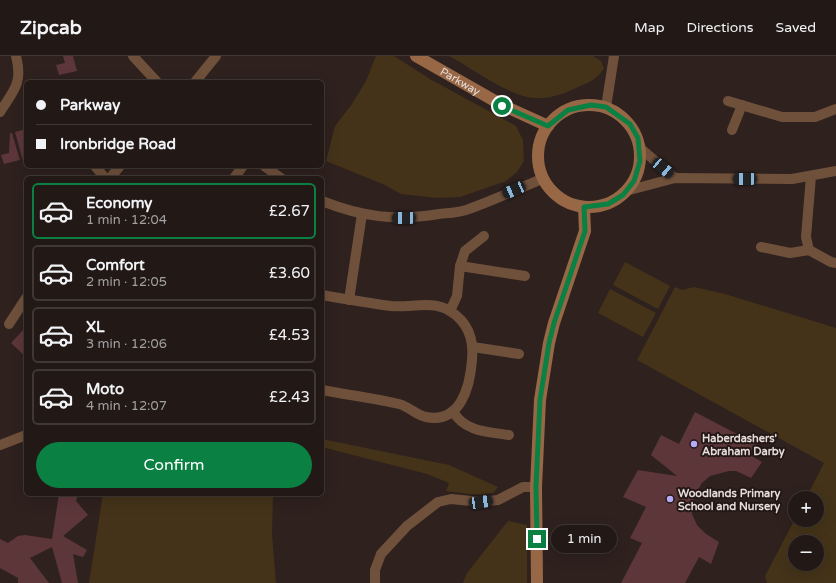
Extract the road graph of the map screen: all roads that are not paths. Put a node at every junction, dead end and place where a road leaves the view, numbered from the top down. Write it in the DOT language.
graph roads {
  1 [pos="16,56"];
  2 [pos="133,56"];
  3 [pos="216,56"];
  4 [pos="416,56"];
  5 [pos="614,56"];
  6 [pos="155,80"];
  7 [pos="196,80"];
  8 [pos="728,101"];
  9 [pos="742,105"];
  10 [pos="606,107"];
  11 [pos="836,109"];
  12 [pos="0,112"];
  13 [pos="548,126"];
  14 [pos="732,130"];
  15 [pos="639,147"];
  16 [pos="97,168"];
  17 [pos="118,168"];
  18 [pos="267,168"];
  19 [pos="836,171"];
  20 [pos="103,176"];
  21 [pos="112,176"];
  22 [pos="278,176"];
  23 [pos="811,176"];
  24 [pos="675,178"];
  25 [pos="542,179"];
  26 [pos="626,191"];
  27 [pos="324,202"];
  28 [pos="584,207"];
  29 [pos="362,214"];
  30 [pos="484,236"];
  31 [pos="761,247"];
  32 [pos="809,250"];
  33 [pos="836,263"];
  34 [pos="460,266"];
  35 [pos="525,276"];
  36 [pos="324,294"];
  37 [pos="349,300"];
  38 [pos="24,301"];
  39 [pos="450,311"];
  40 [pos="8,324"];
  41 [pos="473,347"];
  42 [pos="519,354"];
  43 [pos="324,390"];
  44 [pos="453,411"];
  45 [pos="509,435"];
  46 [pos="24,436"];
  47 [pos="0,445"];
  48 [pos="536,487"];
  49 [pos="374,583"];
  50 [pos="537,583"];
  1 -- 12 [label="street"];
  2 -- 6 [label="street"];
  3 -- 7 [label="street"];
  4 -- 13 [label="main road, Parkway"];
  5 -- 10 [label="street"];
  8 -- 9 [label="street"];
  9 -- 11 [label="street"];
  9 -- 14 [label="street"];
  10 -- 13 [label="main road"];
  10 -- 15 [label="main road"];
  13 -- 25 [label="main road"];
  15 -- 24 [label="street"];
  15 -- 26 [label="main road"];
  16 -- 20 [label="street"];
  17 -- 21 [label="street"];
  18 -- 22 [label="street"];
  19 -- 23 [label="street"];
  23 -- 24 [label="street"];
  23 -- 32 [label="street"];
  24 -- 26 [label="street"];
  25 -- 28 [label="main road"];
  25 -- 29 [label="street"];
  26 -- 28 [label="main road"];
  27 -- 29 [label="street"];
  28 -- 48 [label="main road"];
  29 -- 37 [label="street"];
  30 -- 34 [label="street"];
  31 -- 32 [label="street"];
  32 -- 33 [label="street"];
  34 -- 35 [label="street"];
  34 -- 39 [label="street"];
  36 -- 37 [label="street"];
  37 -- 39 [label="street"];
  38 -- 40 [label="street"];
  39 -- 41 [label="street"];
  41 -- 42 [label="street"];
  41 -- 44 [label="street"];
  43 -- 44 [label="street"];
  44 -- 45 [label="street"];
  46 -- 47 [label="street"];
  48 -- 49 [label="street"];
  48 -- 50 [label="main road"];
}
